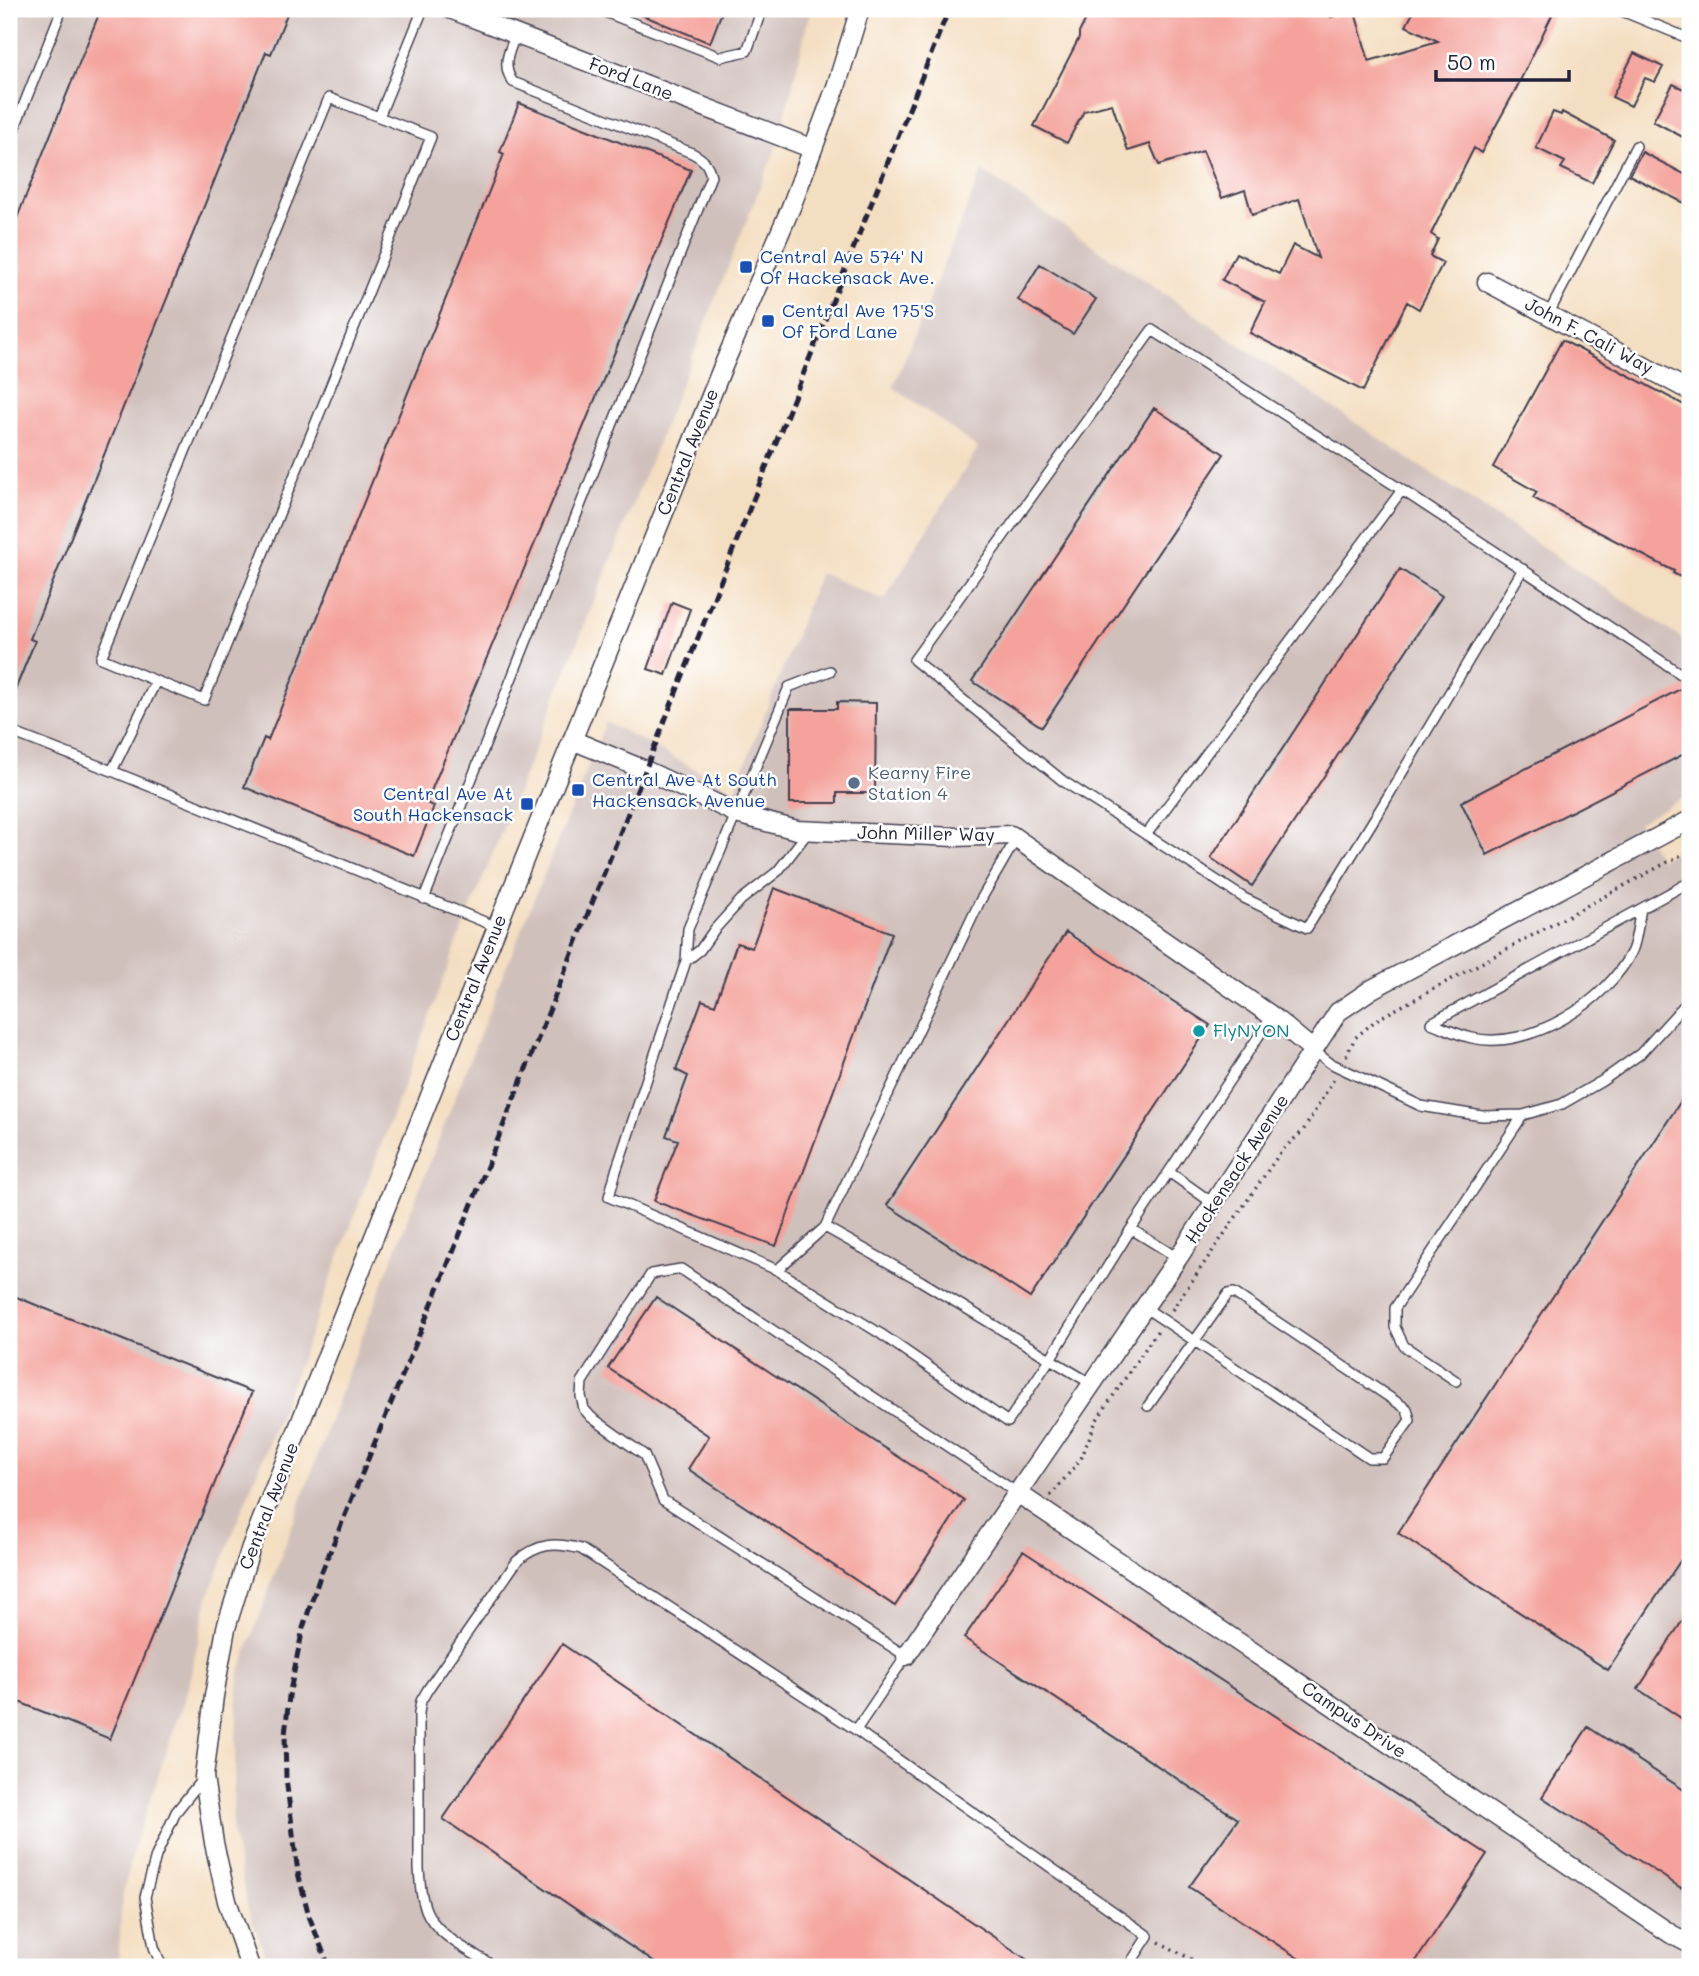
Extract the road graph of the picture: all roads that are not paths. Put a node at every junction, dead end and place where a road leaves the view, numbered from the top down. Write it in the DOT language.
graph roads {
  1 [pos="62,9"];
  2 [pos="423,9"];
  3 [pos="450,9"];
  4 [pos="597,9"];
  5 [pos="762,9"];
  6 [pos="860,9"];
  7 [pos="1617,9"];
  8 [pos="516,34"];
  9 [pos="1690,39"];
  10 [pos="379,117"];
  11 [pos="9,142"];
  12 [pos="1636,145"];
  13 [pos="813,149"];
  14 [pos="1487,282"];
  15 [pos="1548,315"];
  16 [pos="1690,391"];
  17 [pos="1402,489"];
  18 [pos="1523,569"];
  19 [pos="830,671"];
  20 [pos="1690,680"];
  21 [pos="156,681"];
  22 [pos="9,731"];
  23 [pos="572,740"];
  24 [pos="112,771"];
  25 [pos="734,813"];
  26 [pos="1690,820"];
  27 [pos="809,831"];
  28 [pos="1146,835"];
  29 [pos="1016,839"];
  30 [pos="1690,882"];
  31 [pos="424,899"];
  32 [pos="1641,909"];
  33 [pos="497,927"];
  34 [pos="686,961"];
  35 [pos="1690,999"];
  36 [pos="1272,1016"];
  37 [pos="1313,1050"];
  38 [pos="1523,1115"];
  39 [pos="1169,1172"];
  40 [pos="1214,1204"];
  41 [pos="825,1227"];
  42 [pos="1131,1229"];
  43 [pos="1178,1258"];
  44 [pos="777,1270"];
  45 [pos="1144,1307"];
  46 [pos="1194,1340"];
  47 [pos="1050,1359"];
  48 [pos="1456,1381"];
  49 [pos="1092,1384"];
  50 [pos="1149,1406"];
  51 [pos="1019,1494"];
  52 [pos="906,1656"];
  53 [pos="856,1730"];
  54 [pos="204,1777"];
  55 [pos="1690,1944"];
  56 [pos="162,1967"];
  57 [pos="250,1967"];
  58 [pos="495,1967"];
  59 [pos="1128,1967"];
  1 -- 11 [label="lane"];
  2 -- 10 [label="lane"];
  3 -- 8 [label="street, Ford Lane"];
  4 -- 5 [label="lane"];
  6 -- 13 [label="street, Central Avenue"];
  7 -- 9 [label="lane"];
  8 -- 13 [label="street, Ford Lane"];
  8 -- 31 [label="lane"];
  10 -- 21 [label="lane"];
  10 -- 21 [label="lane"];
  12 -- 15 [label="lane"];
  13 -- 23 [label="street, Central Avenue"];
  14 -- 15 [label="street, John F. Cali Way"];
  15 -- 16 [label="street, John F. Cali Way"];
  17 -- 18 [label="lane"];
  17 -- 28 [label="lane"];
  17 -- 28 [label="lane"];
  18 -- 20 [label="lane"];
  18 -- 28 [label="lane"];
  19 -- 25 [label="lane"];
  21 -- 24 [label="lane"];
  22 -- 24 [label="lane"];
  23 -- 25 [label="street, John Miller Way"];
  23 -- 33 [label="street, Central Avenue"];
  24 -- 31 [label="lane"];
  25 -- 27 [label="street, John Miller Way"];
  25 -- 34 [label="lane"];
  26 -- 37 [label="street, Hackensack Avenue"];
  27 -- 29 [label="street, John Miller Way"];
  27 -- 34 [label="lane"];
  29 -- 36 [label="street, John Miller Way"];
  29 -- 41 [label="lane"];
  30 -- 32 [label="lane"];
  31 -- 33 [label="lane"];
  32 -- 32 [label="lane"];
  33 -- 54 [label="street, Central Avenue"];
  34 -- 44 [label="lane"];
  35 -- 38 [label="lane"];
  36 -- 37 [label="street, John Miller Way"];
  36 -- 39 [label="lane"];
  37 -- 38 [label="lane"];
  37 -- 40 [label="street, Hackensack Avenue"];
  38 -- 48 [label="lane"];
  39 -- 40 [label="lane"];
  39 -- 42 [label="lane"];
  40 -- 43 [label="street, Hackensack Avenue"];
  41 -- 44 [label="lane"];
  41 -- 47 [label="lane"];
  42 -- 43 [label="lane"];
  42 -- 47 [label="lane"];
  43 -- 45 [label="street, Hackensack Avenue"];
  44 -- 47 [label="lane"];
  45 -- 46 [label="lane"];
  45 -- 49 [label="street, Hackensack Avenue"];
  46 -- 46 [label="lane"];
  46 -- 50 [label="lane"];
  47 -- 49 [label="lane"];
  49 -- 51 [label="street, Hackensack Avenue"];
  51 -- 52 [label="street, Hackensack Avenue"];
  51 -- 52 [label="lane"];
  51 -- 55 [label="street, Campus Drive"];
  52 -- 53 [label="lane"];
  53 -- 58 [label="lane"];
  53 -- 59 [label="lane"];
  54 -- 56 [label="lane"];
  54 -- 57 [label="street, Central Avenue"];
}
